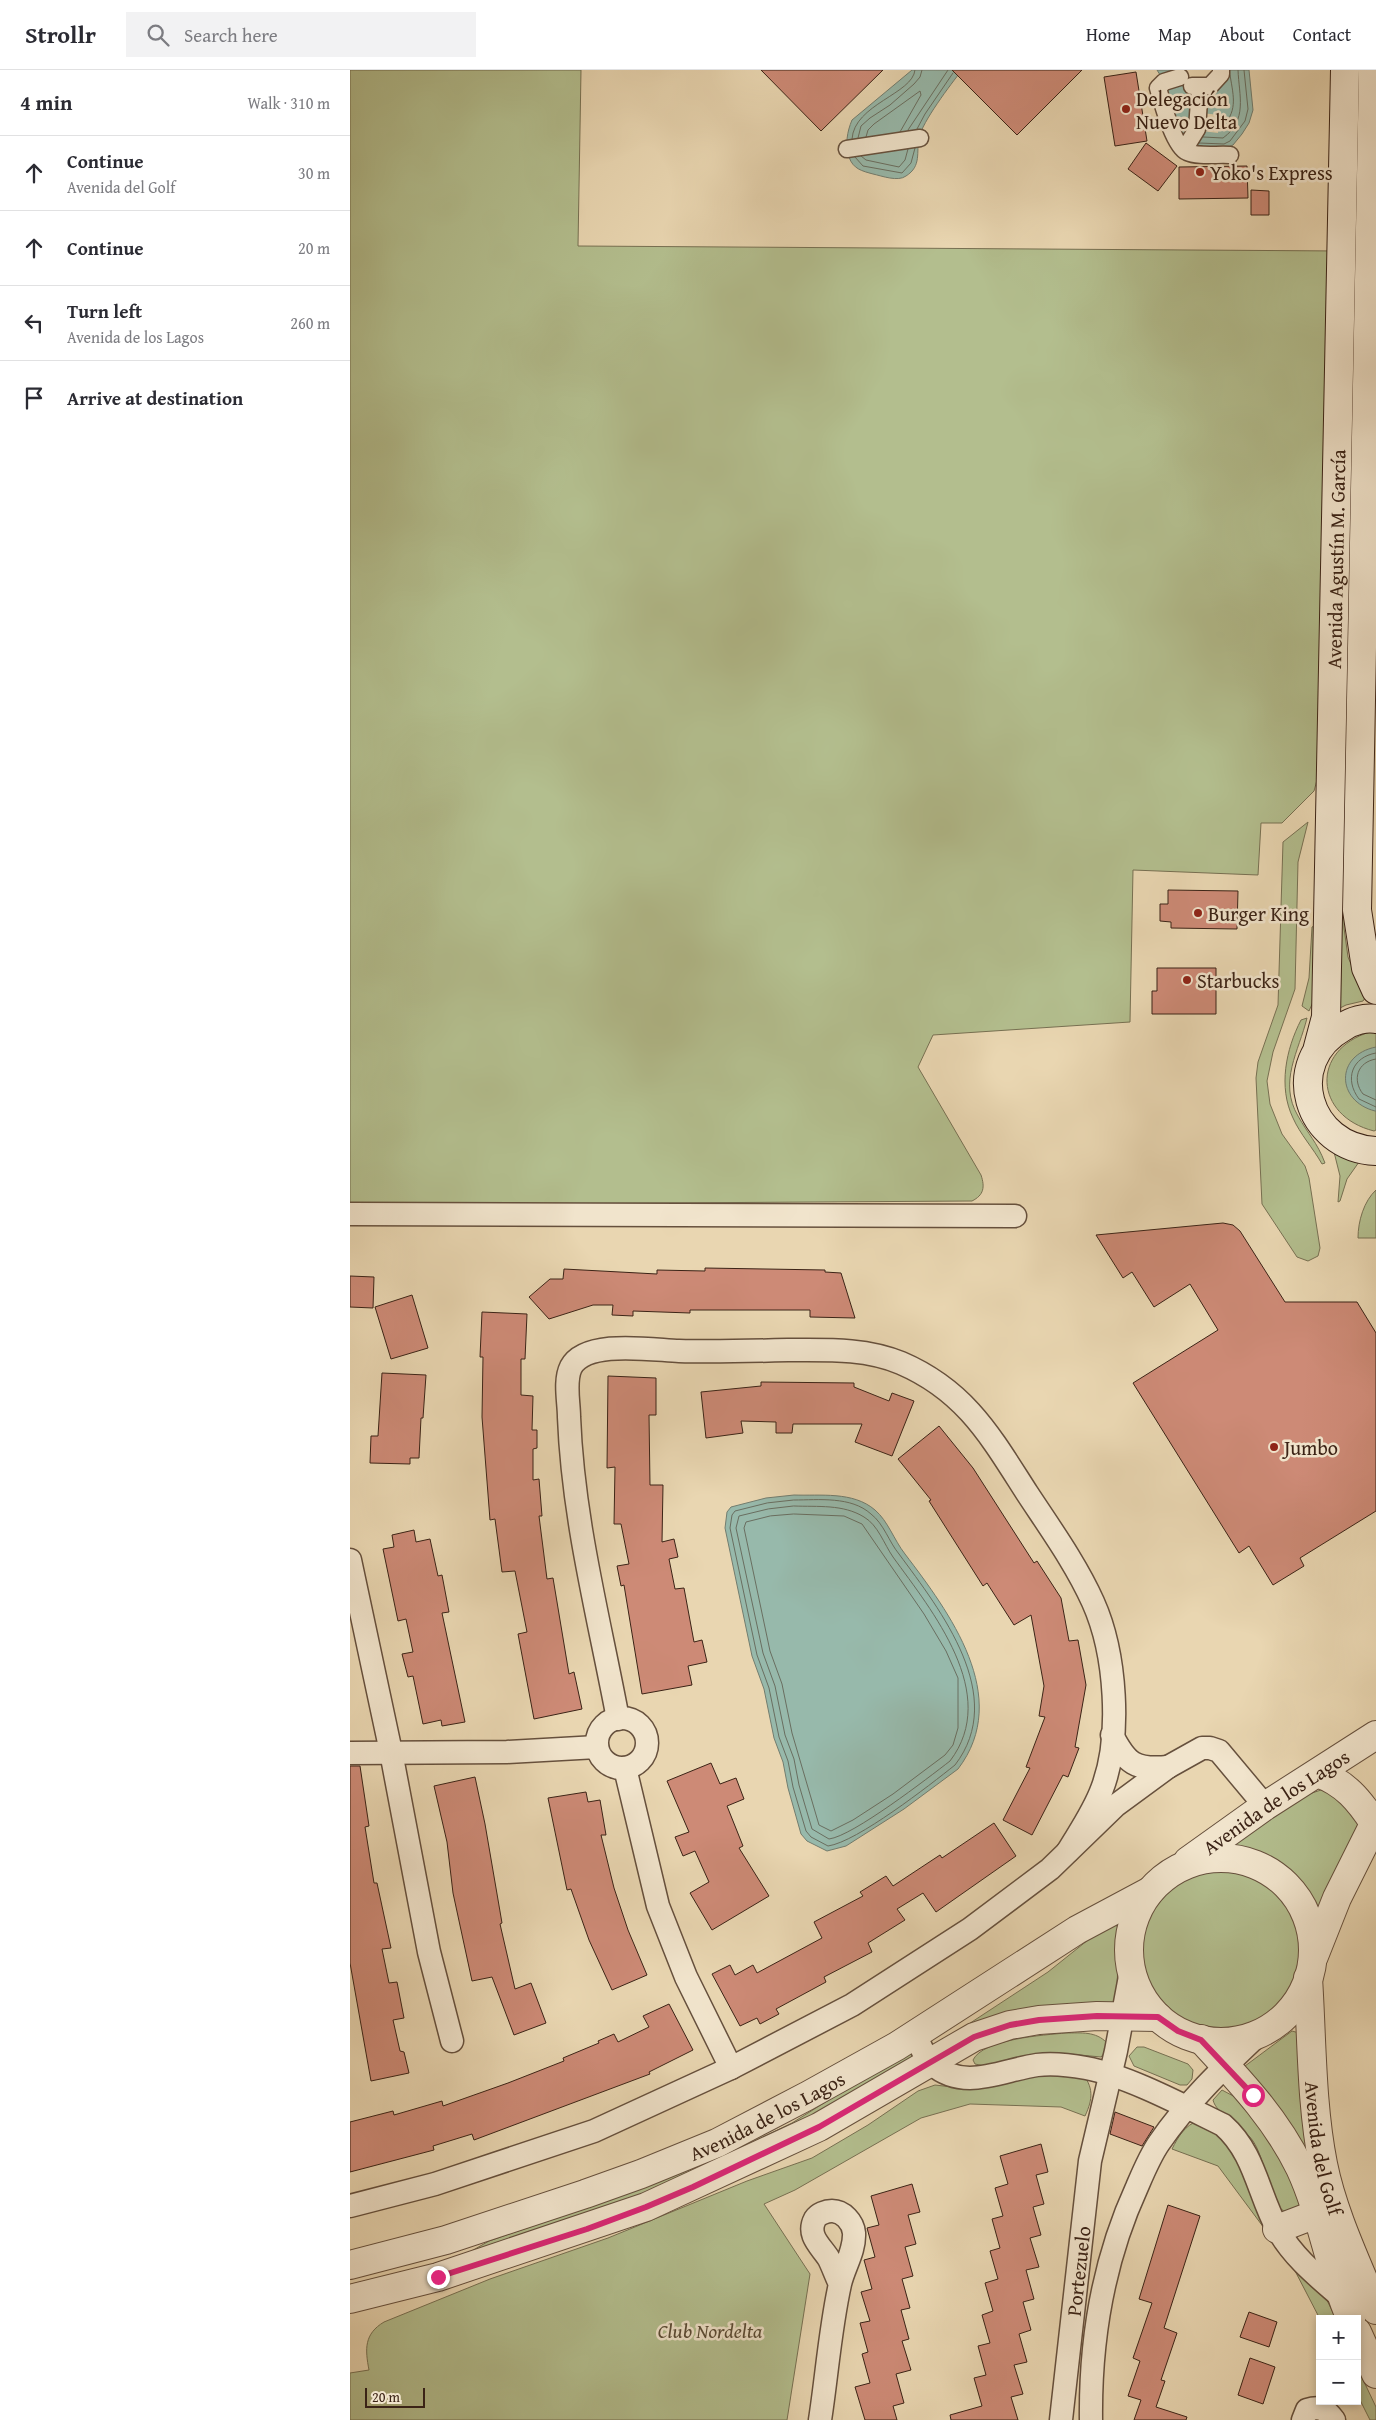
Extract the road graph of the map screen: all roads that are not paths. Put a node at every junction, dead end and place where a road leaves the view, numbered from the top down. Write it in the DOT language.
graph roads {
  1 [pos="1221,70"];
  2 [pos="1345,70"];
  3 [pos="1373,70"];
  4 [pos="1179,74"];
  5 [pos="1200,87"];
  6 [pos="920,138"];
  7 [pos="847,149"];
  8 [pos="1184,150"];
  9 [pos="1230,155"];
  10 [pos="1376,990"];
  11 [pos="1376,1019"];
  12 [pos="1318,1047"];
  13 [pos="1376,1151"];
  14 [pos="350,1214"];
  15 [pos="1015,1216"];
  16 [pos="350,1560"];
  17 [pos="618,1719"];
  18 [pos="1112,1735"];
  19 [pos="1376,1735"];
  20 [pos="597,1747"];
  21 [pos="391,1752"];
  22 [pos="350,1753"];
  23 [pos="1168,1767"];
  24 [pos="625,1768"];
  25 [pos="1318,1772"];
  26 [pos="1265,1806"];
  27 [pos="1375,1821"];
  28 [pos="1068,1851"];
  29 [pos="1177,1868"];
  30 [pos="1150,1891"];
  31 [pos="1310,1969"];
  32 [pos="1131,1971"];
  33 [pos="1122,2016"];
  34 [pos="1158,2017"];
  35 [pos="1259,2034"];
  36 [pos="915,2035"];
  37 [pos="1201,2040"];
  38 [pos="452,2042"];
  39 [pos="931,2064"];
  40 [pos="1225,2066"];
  41 [pos="731,2068"];
  42 [pos="1111,2074"];
  43 [pos="1188,2107"];
  44 [pos="350,2206"];
  45 [pos="1325,2210"];
  46 [pos="1277,2229"];
  47 [pos="350,2265"];
  48 [pos="840,2284"];
  49 [pos="350,2299"];
  50 [pos="1346,2308"];
  51 [pos="1376,2310"];
  52 [pos="1361,2341"];
  53 [pos="1376,2374"];
  54 [pos="820,2420"];
  55 [pos="1062,2420"];
  56 [pos="1091,2420"];
  57 [pos="1303,2420"];
  58 [pos="1334,2420"];
  1 -- 5 [label="street"];
  2 -- 12 [label="street, Avenida Agustín M. García"];
  3 -- 10 [label="street, Avenida Agustín M. García"];
  4 -- 5 [label="street"];
  4 -- 8 [label="street"];
  5 -- 8 [label="street"];
  6 -- 7 [label="street"];
  8 -- 9 [label="street"];
  11 -- 12 [label="street"];
  12 -- 13 [label="street, Avenida Agustín M. García"];
  14 -- 15 [label="street"];
  16 -- 21 [label="street"];
  17 -- 18 [label="street"];
  17 -- 20 [label="street"];
  17 -- 24 [label="street"];
  18 -- 23 [label="street"];
  18 -- 28 [label="street"];
  19 -- 25 [label="street, Avenida de los Lagos"];
  20 -- 21 [label="street"];
  20 -- 24 [label="street"];
  21 -- 22 [label="street"];
  21 -- 38 [label="street"];
  23 -- 26 [label="street"];
  23 -- 28 [label="street"];
  24 -- 41 [label="street"];
  25 -- 26 [label="street, Avenida de los Lagos"];
  25 -- 27 [label="street"];
  26 -- 29 [label="street, Avenida de los Lagos"];
  27 -- 31 [label="street"];
  28 -- 41 [label="street"];
  29 -- 30 [label="street, Avenida de los Lagos"];
  29 -- 31 [label="street, Avenida del Golf"];
  30 -- 32 [label="street"];
  30 -- 36 [label="street, Avenida de los Lagos"];
  31 -- 35 [label="street"];
  31 -- 45 [label="street, Avenida del Golf"];
  32 -- 33 [label="street, Portezuelo"];
  32 -- 34 [label="street"];
  33 -- 34 [label="street, Avenida de los Lagos"];
  33 -- 39 [label="street, Avenida de los Lagos"];
  33 -- 42 [label="street, Portezuelo"];
  34 -- 37 [label="street"];
  35 -- 37 [label="street"];
  35 -- 40 [label="street, Portezuelo"];
  36 -- 39 [label="street"];
  36 -- 47 [label="street, Avenida de los Lagos"];
  37 -- 40 [label="street, Avenida del Golf"];
  39 -- 42 [label="street"];
  39 -- 49 [label="street, Avenida de los Lagos"];
  40 -- 43 [label="street, Portezuelo"];
  40 -- 45 [label="street, Avenida del Golf"];
  41 -- 44 [label="street"];
  42 -- 43 [label="street"];
  42 -- 55 [label="street, Portezuelo"];
  43 -- 46 [label="street"];
  43 -- 56 [label="street, Portezuelo"];
  45 -- 46 [label="street"];
  45 -- 50 [label="street, Avenida del Golf"];
  45 -- 51 [label="street, Avenida del Golf"];
  46 -- 50 [label="street"];
  48 -- 54 [label="street"];
  52 -- 53 [label="street"];
  57 -- 58 [label="street"];
}
